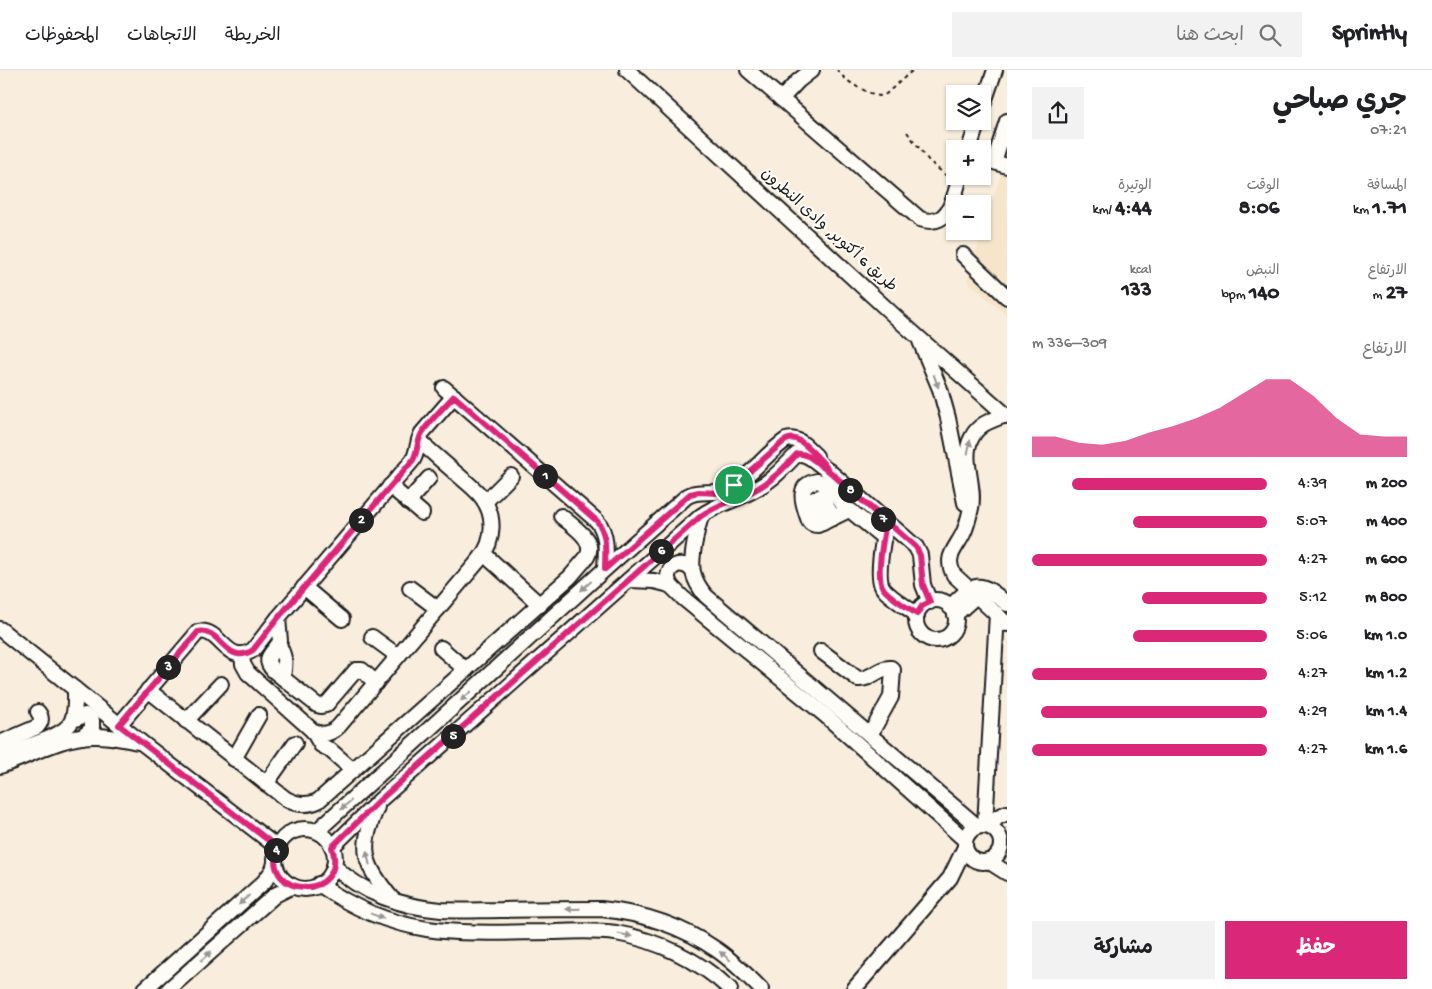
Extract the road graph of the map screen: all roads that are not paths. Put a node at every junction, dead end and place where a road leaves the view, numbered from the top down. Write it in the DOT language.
graph roads {
  1 [pos="627,70"];
  2 [pos="748,70"];
  3 [pos="812,70"];
  4 [pos="995,70"];
  5 [pos="990,85"];
  6 [pos="781,99"];
  7 [pos="1007,121"];
  8 [pos="1000,164"];
  9 [pos="957,185"];
  10 [pos="963,255"];
  11 [pos="1007,297"];
  12 [pos="918,336"];
  13 [pos="1007,416"];
  14 [pos="795,439"];
  15 [pos="419,441"];
  16 [pos="797,454"];
  17 [pos="829,471"];
  18 [pos="511,476"];
  19 [pos="429,478"];
  20 [pos="390,486"];
  21 [pos="710,493"];
  22 [pos="408,502"];
  23 [pos="485,502"];
  24 [pos="716,506"];
  25 [pos="845,510"];
  26 [pos="422,513"];
  27 [pos="970,513"];
  28 [pos="561,516"];
  29 [pos="701,516"];
  30 [pos="886,522"];
  31 [pos="884,538"];
  32 [pos="484,554"];
  33 [pos="605,569"];
  34 [pos="692,570"];
  35 [pos="629,580"];
  36 [pos="671,586"];
  37 [pos="304,587"];
  38 [pos="410,588"];
  39 [pos="973,592"];
  40 [pos="930,602"];
  41 [pos="1007,604"];
  42 [pos="540,605"];
  43 [pos="438,609"];
  44 [pos="953,611"];
  45 [pos="917,614"];
  46 [pos="997,614"];
  47 [pos="278,618"];
  48 [pos="342,619"];
  49 [pos="1007,624"];
  50 [pos="0,629"];
  51 [pos="372,637"];
  52 [pos="440,648"];
  53 [pos="821,651"];
  54 [pos="242,654"];
  55 [pos="398,656"];
  56 [pos="466,670"];
  57 [pos="376,683"];
  58 [pos="221,684"];
  59 [pos="75,689"];
  60 [pos="148,690"];
  61 [pos="38,712"];
  62 [pos="259,715"];
  63 [pos="72,720"];
  64 [pos="186,721"];
  65 [pos="119,725"];
  66 [pos="313,731"];
  67 [pos="332,732"];
  68 [pos="870,735"];
  69 [pos="82,737"];
  70 [pos="142,743"];
  71 [pos="295,743"];
  72 [pos="330,750"];
  73 [pos="2,756"];
  74 [pos="234,759"];
  75 [pos="353,770"];
  76 [pos="0,776"];
  77 [pos="266,784"];
  78 [pos="380,800"];
  79 [pos="1007,813"];
  80 [pos="1007,825"];
  81 [pos="984,826"];
  82 [pos="317,832"];
  83 [pos="965,843"];
  84 [pos="277,847"];
  85 [pos="332,847"];
  86 [pos="1003,848"];
  87 [pos="984,862"];
  88 [pos="275,863"];
  89 [pos="334,866"];
  90 [pos="1007,872"];
  91 [pos="950,878"];
  92 [pos="354,883"];
  93 [pos="319,884"];
  94 [pos="293,886"];
  95 [pos="392,899"];
  96 [pos="344,901"];
  97 [pos="740,969"];
  98 [pos="727,987"];
  99 [pos="145,989"];
  100 [pos="170,989"];
  101 [pos="760,989"];
  102 [pos="854,989"];
  1 -- 12 [label="street, طريق 6 أكتوبر, وادى النطرون"];
  2 -- 6 [label="street"];
  3 -- 6 [label="street"];
  4 -- 5 [label="street"];
  6 -- 9 [label="street"];
  7 -- 8 [label="street"];
  10 -- 11 [label="street"];
  12 -- 13 [label="street, طريق 6 أكتوبر, وادى النطرون"];
  12 -- 27 [label="street, one-way"];
  27 -- 13 [label="street, one-way"];
  14 -- 16 [label="street"];
  14 -- 17 [label="street"];
  14 -- 21 [label="street"];
  15 -- 20 [label="street"];
  15 -- 23 [label="street"];
  15 -- 33 [label="street"];
  16 -- 17 [label="street"];
  16 -- 24 [label="street"];
  17 -- 30 [label="street"];
  18 -- 23 [label="street"];
  19 -- 22 [label="street"];
  20 -- 22 [label="street"];
  20 -- 37 [label="street"];
  21 -- 24 [label="street"];
  21 -- 33 [label="street"];
  22 -- 26 [label="street"];
  23 -- 32 [label="street"];
  24 -- 29 [label="street"];
  25 -- 25 [label="street"];
  25 -- 31 [label="street"];
  27 -- 39 [label="street"];
  28 -- 42 [label="street"];
  29 -- 34 [label="street"];
  29 -- 35 [label="street"];
  30 -- 31 [label="street"];
  30 -- 40 [label="street"];
  31 -- 45 [label="street"];
  32 -- 42 [label="street"];
  32 -- 43 [label="street"];
  33 -- 82 [label="street, one-way"];
  34 -- 36 [label="street"];
  34 -- 68 [label="street"];
  35 -- 36 [label="street"];
  35 -- 78 [label="street"];
  36 -- 83 [label="street"];
  37 -- 47 [label="street"];
  37 -- 48 [label="street"];
  38 -- 43 [label="street"];
  39 -- 41 [label="street"];
  39 -- 44 [label="street"];
  39 -- 46 [label="street"];
  40 -- 44 [label="street"];
  40 -- 45 [label="street"];
  42 -- 56 [label="street"];
  43 -- 55 [label="street"];
  44 -- 45 [label="street"];
  46 -- 49 [label="street"];
  46 -- 81 [label="street"];
  47 -- 54 [label="street"];
  47 -- 57 [label="street"];
  50 -- 59 [label="street"];
  51 -- 55 [label="street"];
  52 -- 56 [label="street"];
  53 -- 68 [label="street"];
  54 -- 60 [label="street"];
  54 -- 66 [label="street"];
  55 -- 57 [label="street"];
  56 -- 75 [label="street"];
  57 -- 67 [label="street"];
  58 -- 64 [label="street"];
  59 -- 63 [label="street"];
  59 -- 65 [label="street"];
  60 -- 64 [label="street"];
  60 -- 65 [label="street"];
  61 -- 73 [label="street"];
  62 -- 74 [label="street"];
  63 -- 69 [label="street"];
  63 -- 73 [label="street"];
  64 -- 74 [label="street"];
  65 -- 70 [label="street"];
  66 -- 67 [label="street"];
  66 -- 72 [label="street"];
  67 -- 72 [label="street"];
  68 -- 81 [label="street"];
  69 -- 70 [label="street"];
  69 -- 73 [label="street"];
  70 -- 84 [label="street"];
  71 -- 77 [label="street"];
  72 -- 75 [label="street"];
  73 -- 76 [label="street"];
  74 -- 77 [label="street"];
  75 -- 77 [label="street"];
  78 -- 85 [label="street"];
  95 -- 78 [label="street, one-way"];
  79 -- 81 [label="street"];
  80 -- 86 [label="street"];
  81 -- 83 [label="street"];
  81 -- 86 [label="street"];
  82 -- 84 [label="street"];
  82 -- 85 [label="street"];
  83 -- 87 [label="street"];
  83 -- 91 [label="street"];
  84 -- 88 [label="street"];
  85 -- 89 [label="street"];
  86 -- 87 [label="street"];
  87 -- 90 [label="street"];
  87 -- 91 [label="street"];
  88 -- 94 [label="street"];
  88 -- 99 [label="street, one-way"];
  89 -- 92 [label="street"];
  89 -- 93 [label="street"];
  91 -- 102 [label="street"];
  92 -- 95 [label="street"];
  92 -- 96 [label="street"];
  93 -- 94 [label="street"];
  93 -- 96 [label="street"];
  100 -- 94 [label="street, one-way"];
  97 -- 95 [label="street, one-way"];
  96 -- 98 [label="street, one-way"];
  97 -- 98 [label="street"];
  97 -- 101 [label="street"];
}
